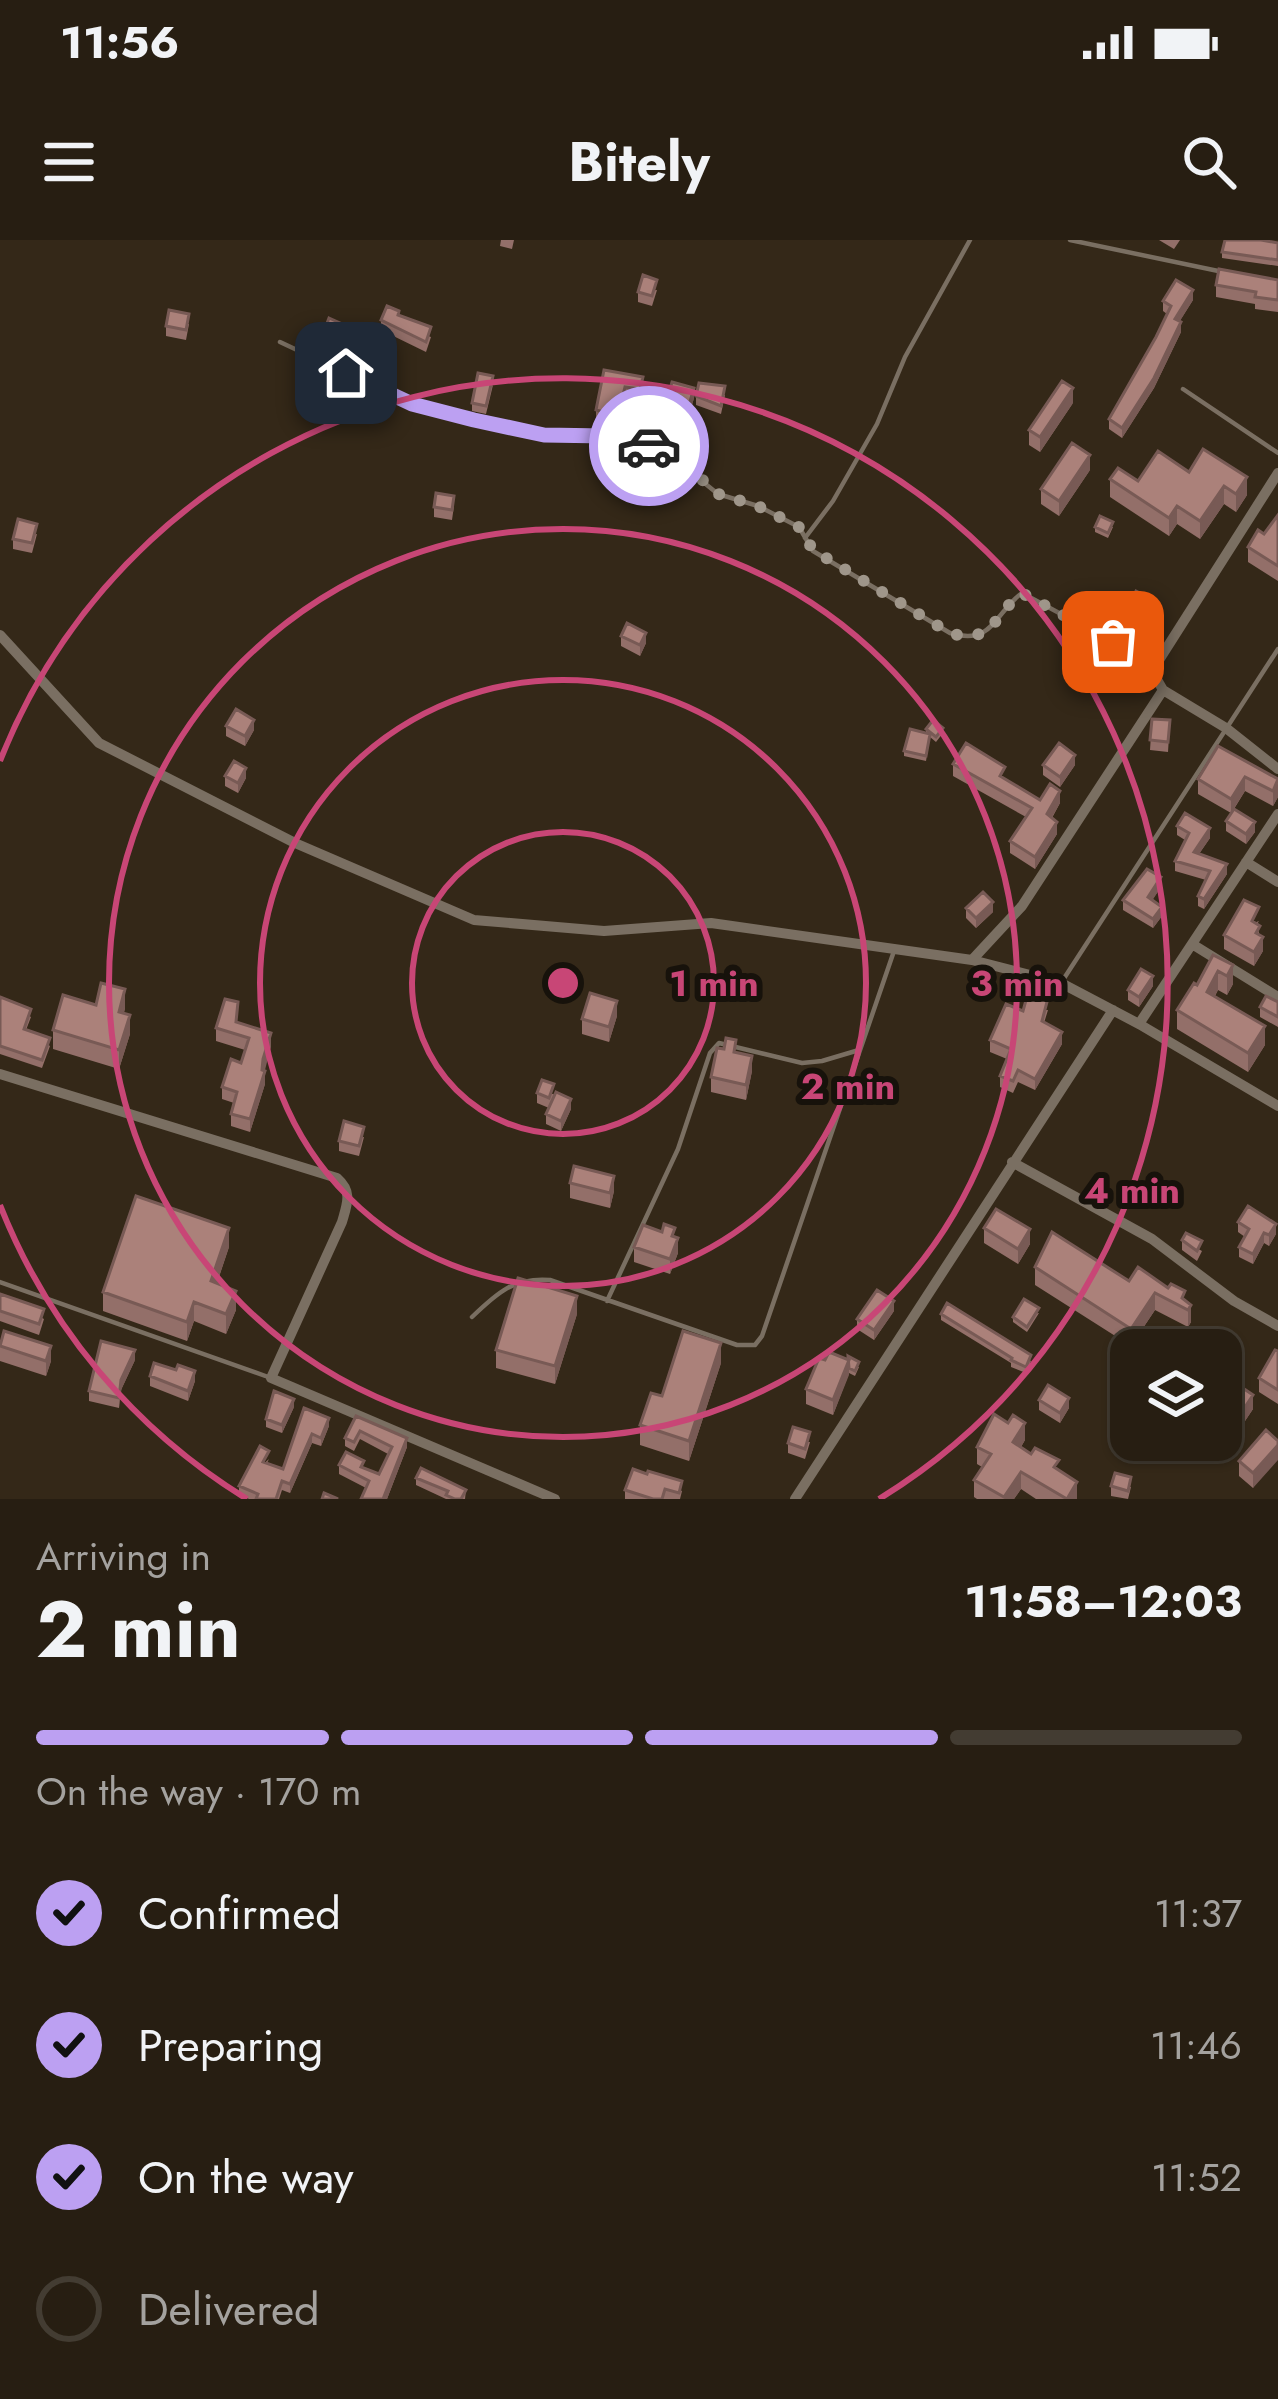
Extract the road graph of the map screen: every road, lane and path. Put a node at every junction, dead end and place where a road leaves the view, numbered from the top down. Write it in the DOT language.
graph roads {
  1 [pos="970,240"];
  2 [pos="1070,240"];
  3 [pos="1231,273"];
  4 [pos="280,342"];
  5 [pos="1183,389"];
  6 [pos="1278,453"];
  7 [pos="1278,473"];
  8 [pos="806,538"];
  9 [pos="0,635"];
  10 [pos="1278,649"];
  11 [pos="1152,670"];
  12 [pos="1163,690"];
  13 [pos="1226,728"];
  14 [pos="1278,769"];
  15 [pos="1278,814"];
  16 [pos="1246,862"];
  17 [pos="1278,882"];
  18 [pos="1192,944"];
  19 [pos="894,951"];
  20 [pos="972,960"];
  21 [pos="1061,983"];
  22 [pos="1278,997"];
  23 [pos="1112,1010"];
  24 [pos="1139,1024"];
  25 [pos="862,1049"];
  26 [pos="0,1074"];
  27 [pos="1278,1106"];
  28 [pos="1012,1162"];
  29 [pos="0,1282"];
  30 [pos="607,1301"];
  31 [pos="472,1317"];
  32 [pos="1278,1326"];
  33 [pos="271,1378"];
  34 [pos="555,1499"];
  35 [pos="795,1499"];
  1 -- 8 [label="lane"];
  2 -- 3 [label="lane"];
  4 -- 8 [label="lane"];
  5 -- 6 [label="lane"];
  7 -- 11 [label="street"];
  8 -- 11 [label="lane"];
  9 -- 19 [label="street"];
  10 -- 13 [label="lane"];
  11 -- 12 [label="street"];
  12 -- 13 [label="street"];
  12 -- 20 [label="street"];
  13 -- 14 [label="street"];
  13 -- 21 [label="lane"];
  15 -- 16 [label="street"];
  16 -- 17 [label="street"];
  16 -- 18 [label="street"];
  18 -- 22 [label="street"];
  18 -- 24 [label="street"];
  19 -- 20 [label="street"];
  19 -- 25 [label="lane"];
  20 -- 21 [label="street"];
  21 -- 23 [label="street"];
  23 -- 24 [label="street"];
  23 -- 28 [label="street"];
  24 -- 27 [label="street"];
  25 -- 30 [label="lane"];
  25 -- 30 [label="lane"];
  26 -- 33 [label="street"];
  28 -- 32 [label="street"];
  28 -- 35 [label="street"];
  29 -- 33 [label="lane"];
  30 -- 31 [label="lane"];
  33 -- 34 [label="street"];
}
